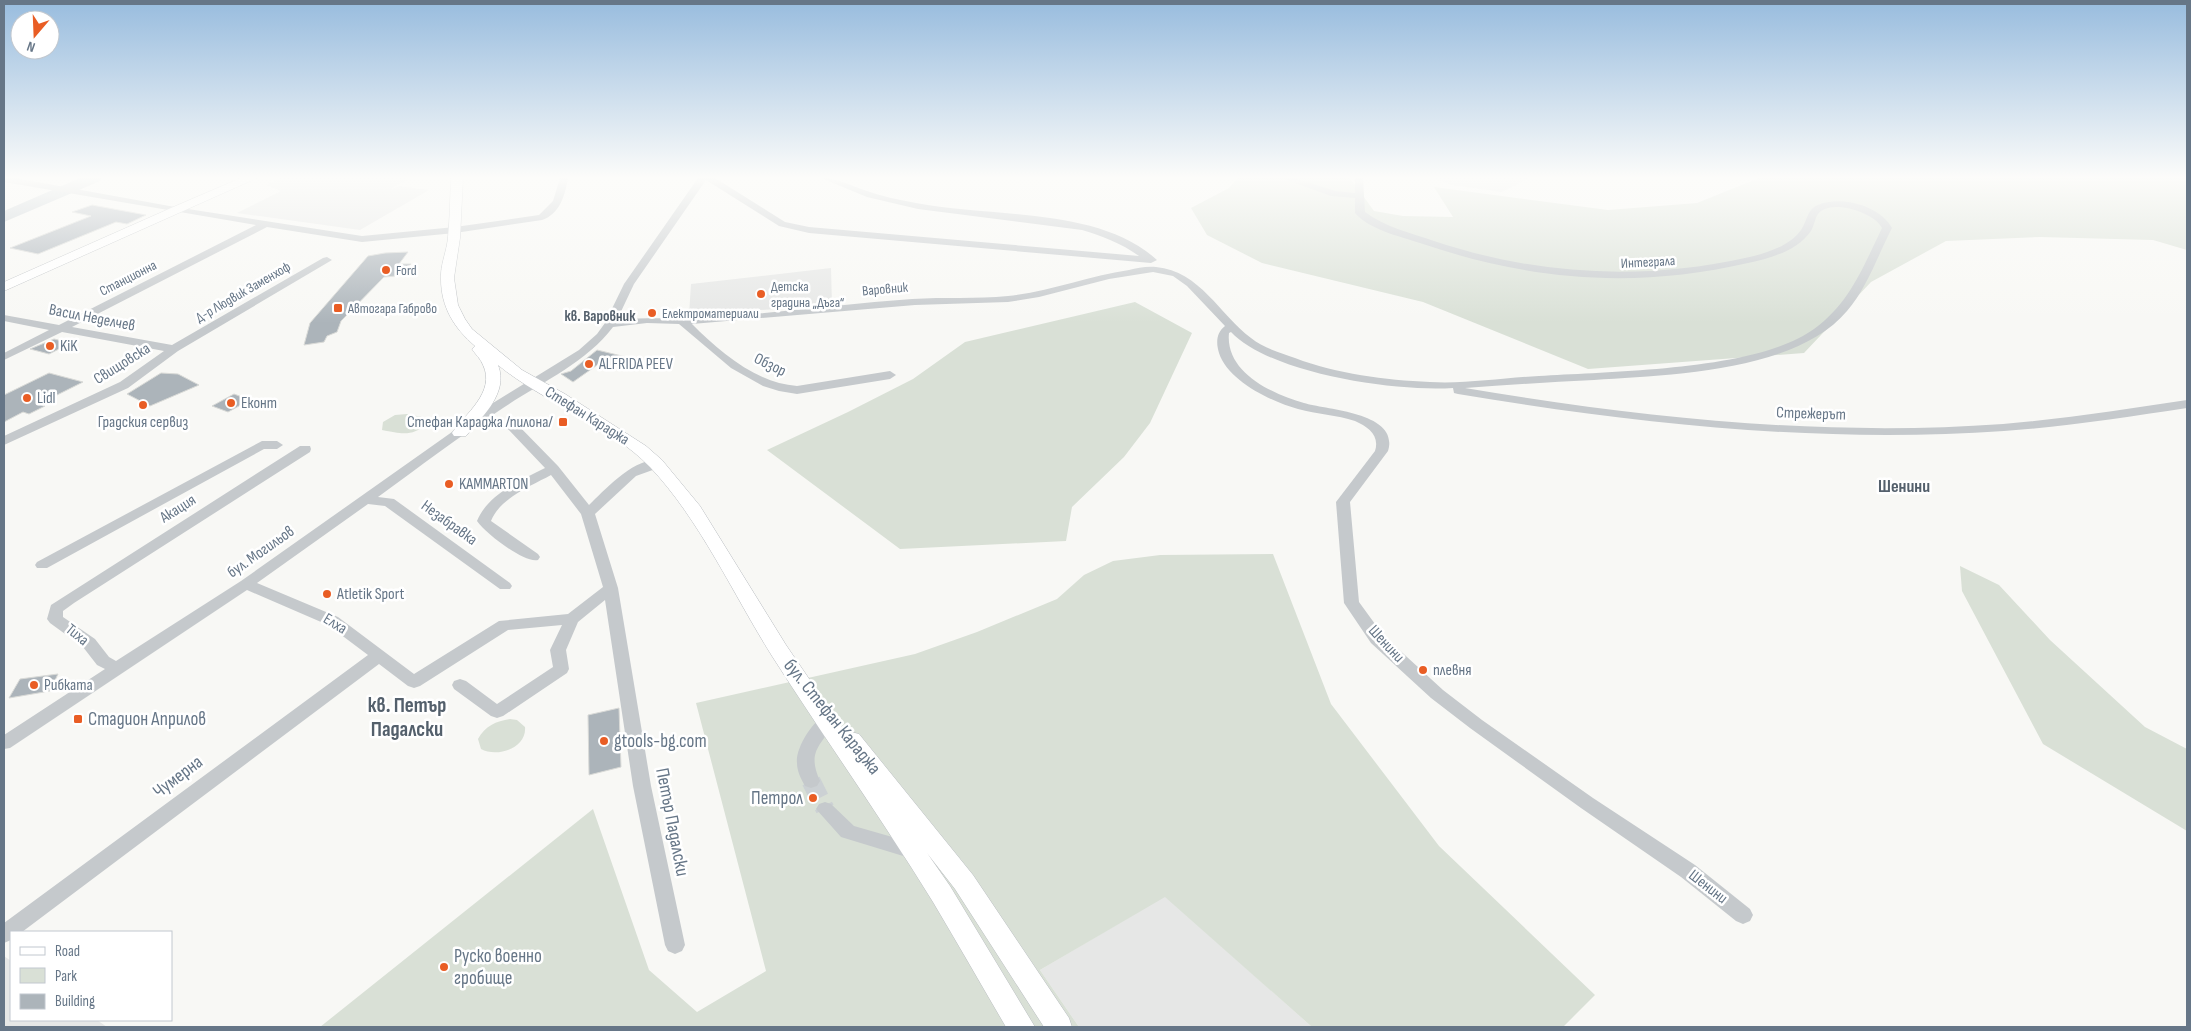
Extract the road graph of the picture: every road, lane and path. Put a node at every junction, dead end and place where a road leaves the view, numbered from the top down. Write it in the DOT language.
graph roads {
  1 [pos="139,226"];
  2 [pos="262,226"];
  3 [pos="280,226"];
  4 [pos="455,226"];
  5 [pos="481,226"];
  6 [pos="669,226"];
  7 [pos="792,226"];
  8 [pos="1075,226"];
  9 [pos="1388,226"];
  10 [pos="1807,226"];
  11 [pos="1886,226"];
  12 [pos="455,230"];
  13 [pos="326,260"];
  14 [pos="1152,260"];
  15 [pos="1160,270"];
  16 [pos="4,286"];
  17 [pos="4,318"];
  18 [pos="682,321"];
  19 [pos="610,324"];
  20 [pos="1232,325"];
  21 [pos="61,329"];
  22 [pos="467,332"];
  23 [pos="174,349"];
  24 [pos="4,357"];
  25 [pos="890,374"];
  26 [pos="534,383"];
  27 [pos="1435,386"];
  28 [pos="2187,404"];
  29 [pos="510,424"];
  30 [pos="460,433"];
  31 [pos="4,441"];
  32 [pos="277,445"];
  33 [pos="305,450"];
  34 [pos="656,464"];
  35 [pos="553,470"];
  36 [pos="367,500"];
  37 [pos="588,513"];
  38 [pos="533,557"];
  39 [pos="42,566"];
  40 [pos="246,584"];
  41 [pos="505,586"];
  42 [pos="611,588"];
  43 [pos="69,599"];
  44 [pos="572,619"];
  45 [pos="779,650"];
  46 [pos="379,655"];
  47 [pos="117,669"];
  48 [pos="460,685"];
  49 [pos="826,722"];
  50 [pos="4,743"];
  51 [pos="811,782"];
  52 [pos="825,809"];
  53 [pos="913,851"];
  54 [pos="1743,915"];
  55 [pos="4,934"];
  56 [pos="675,945"];
  57 [pos="1021,1027"];
  58 [pos="1059,1027"];
  1 -- 16 [label="main road"];
  2 -- 21 [label="street, Станционна"];
  3 -- 12 [label="street"];
  4 -- 12 [label="main road, Стефан Караджа"];
  5 -- 12 [label="street"];
  6 -- 19 [label="street, бул. Могильов"];
  7 -- 14 [label="street"];
  8 -- 14 [label="street"];
  9 -- 10 [label="street, Интеграла"];
  11 -- 27 [label="street, Интеграла"];
  12 -- 22 [label="main road, Стефан Караджа"];
  13 -- 23 [label="street, Д-р Людвик Заменхоф"];
  14 -- 15 [label="street"];
  15 -- 18 [label="street, Варовник"];
  15 -- 20 [label="street"];
  17 -- 21 [label="street, Васил Неделчев"];
  18 -- 19 [label="street, Варовник"];
  18 -- 25 [label="street, Обзор"];
  19 -- 26 [label="street, бул. Могильов"];
  20 -- 27 [label="street"];
  20 -- 54 [label="street, Шенини"];
  21 -- 23 [label="street, Васил Неделчев"];
  21 -- 24 [label="street, Станционна"];
  22 -- 26 [label="main road, Стефан Караджа"];
  22 -- 30 [label="main road"];
  23 -- 31 [label="street, Свищовска"];
  26 -- 30 [label="street, бул. Могильов"];
  26 -- 34 [label="main road, Стефан Караджа"];
  27 -- 28 [label="street, Стрежерът"];
  29 -- 35 [label="street"];
  30 -- 36 [label="street, бул. Могильов"];
  32 -- 39 [label="street, Акация"];
  33 -- 43 [label="street, Акация"];
  34 -- 37 [label="street"];
  34 -- 45 [label="main road, Стефан Караджа"];
  35 -- 37 [label="street"];
  35 -- 38 [label="street"];
  36 -- 40 [label="street, бул. Могильов"];
  36 -- 41 [label="street, Незабравка"];
  37 -- 42 [label="street, Петър Падалски"];
  40 -- 46 [label="street, Елха"];
  40 -- 47 [label="street, бул. Могильов"];
  42 -- 44 [label="street"];
  42 -- 56 [label="street, Петър Падалски"];
  43 -- 47 [label="street, Тиха"];
  44 -- 46 [label="street, Елха"];
  44 -- 48 [label="street"];
  45 -- 49 [label="main road, бул. Стефан Караджа"];
  45 -- 58 [label="main road, бул. Стефан Караджа"];
  46 -- 55 [label="street, Чумерна"];
  47 -- 50 [label="street, бул. Могильов"];
  49 -- 51 [label="street"];
  49 -- 53 [label="main road, бул. Стефан Караджа"];
  52 -- 53 [label="street"];
  53 -- 57 [label="main road, бул. Стефан Караджа"];
}
